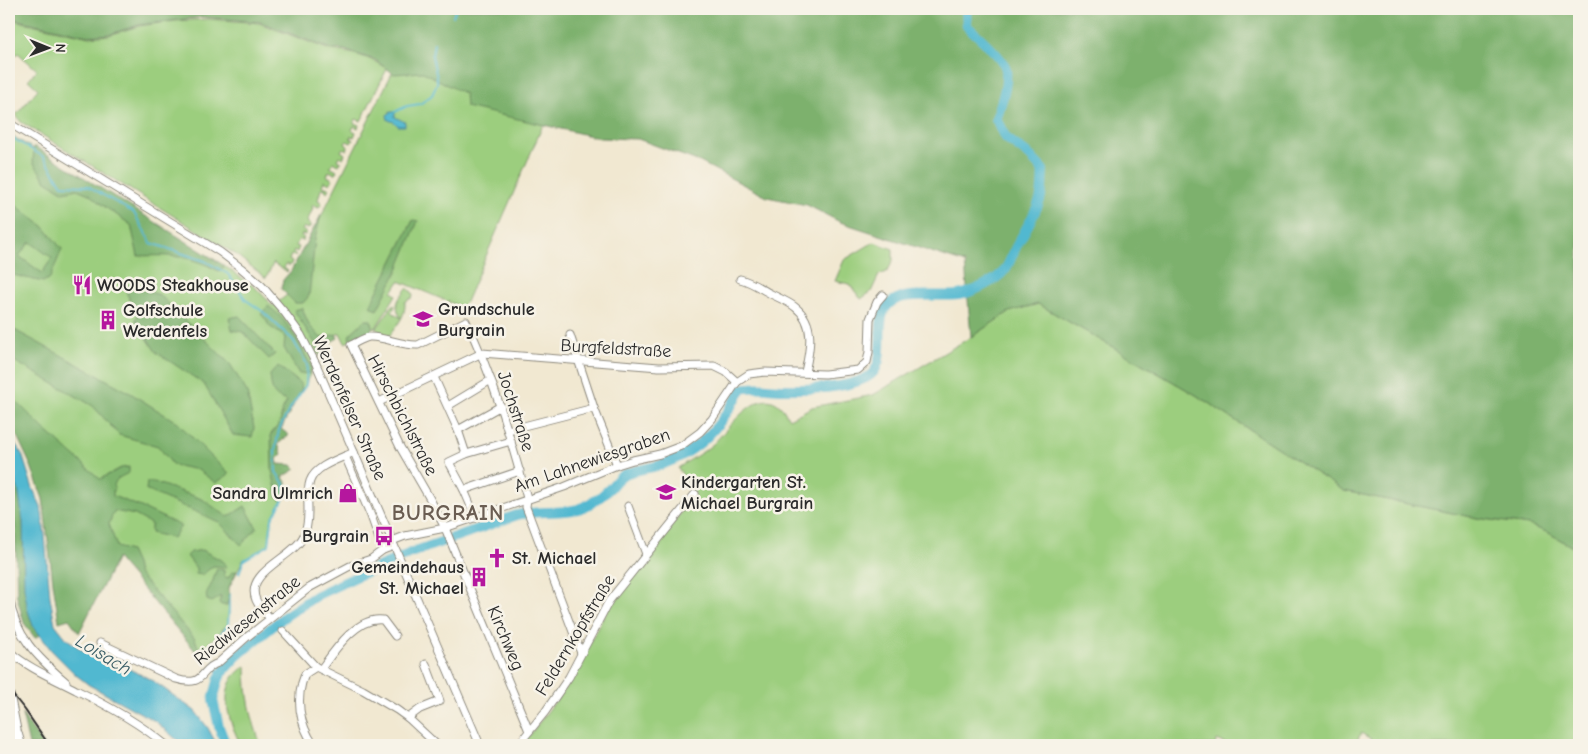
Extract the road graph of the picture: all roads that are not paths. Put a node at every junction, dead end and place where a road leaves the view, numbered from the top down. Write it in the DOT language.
graph roads {
  1 [pos="9,123"];
  2 [pos="740,279"];
  3 [pos="883,295"];
  4 [pos="466,321"];
  5 [pos="570,335"];
  6 [pos="482,353"];
  7 [pos="579,360"];
  8 [pos="805,372"];
  9 [pos="434,377"];
  10 [pos="491,380"];
  11 [pos="737,382"];
  12 [pos="379,402"];
  13 [pos="448,406"];
  14 [pos="501,406"];
  15 [pos="594,408"];
  16 [pos="458,430"];
  17 [pos="508,430"];
  18 [pos="511,442"];
  19 [pos="354,452"];
  20 [pos="466,454"];
  21 [pos="345,456"];
  22 [pos="617,465"];
  23 [pos="520,471"];
  24 [pos="464,490"];
  25 [pos="696,494"];
  26 [pos="527,498"];
  27 [pos="628,506"];
  28 [pos="476,518"];
  29 [pos="447,536"];
  30 [pos="393,544"];
  31 [pos="383,550"];
  32 [pos="646,554"];
  33 [pos="9,596"];
  34 [pos="270,618"];
  35 [pos="283,631"];
  36 [pos="395,636"];
  37 [pos="100,643"];
  38 [pos="581,653"];
  39 [pos="12,654"];
  40 [pos="426,664"];
  41 [pos="318,668"];
  42 [pos="72,688"];
  43 [pos="9,694"];
  44 [pos="408,718"];
  45 [pos="529,731"];
  46 [pos="17,735"];
  47 [pos="20,745"];
  48 [pos="166,745"];
  49 [pos="314,745"];
  50 [pos="437,745"];
  51 [pos="480,745"];
  52 [pos="518,745"];
  1 -- 19 [label="street, Werdenfelser Straße"];
  2 -- 8 [label="street"];
  3 -- 8 [label="street"];
  4 -- 6 [label="street, Jochstraße"];
  4 -- 12 [label="street, Hirschbichlstraße"];
  5 -- 7 [label="street"];
  6 -- 7 [label="street, Burgfeldstraße"];
  6 -- 9 [label="street"];
  6 -- 10 [label="street, Jochstraße"];
  7 -- 11 [label="street, Burgfeldstraße"];
  7 -- 15 [label="street"];
  8 -- 11 [label="street"];
  9 -- 12 [label="street"];
  9 -- 13 [label="street"];
  10 -- 13 [label="street"];
  10 -- 14 [label="street, Jochstraße"];
  11 -- 22 [label="street, Am Lahnewiesgraben"];
  12 -- 29 [label="street, Hirschbichlstraße"];
  13 -- 16 [label="street"];
  14 -- 16 [label="street"];
  14 -- 17 [label="street, Jochstraße"];
  15 -- 17 [label="street"];
  15 -- 22 [label="street"];
  16 -- 20 [label="street"];
  17 -- 18 [label="street, Jochstraße"];
  18 -- 20 [label="street"];
  18 -- 23 [label="street, Jochstraße"];
  19 -- 21 [label="street"];
  19 -- 30 [label="street, Werdenfelser Straße"];
  20 -- 24 [label="street"];
  21 -- 31 [label="street"];
  21 -- 34 [label="street"];
  22 -- 26 [label="street, Am Lahnewiesgraben"];
  23 -- 24 [label="street"];
  23 -- 26 [label="street, Jochstraße"];
  24 -- 28 [label="street"];
  25 -- 32 [label="street, Feldernkopfstraße"];
  26 -- 28 [label="street, Am Lahnewiesgraben"];
  26 -- 38 [label="street, Jochstraße"];
  27 -- 32 [label="street"];
  28 -- 29 [label="street, Am Lahnewiesgraben"];
  29 -- 30 [label="street, Am Lahnewiesgraben"];
  29 -- 45 [label="street, Kirchweg"];
  30 -- 31 [label="street, Riedwiesenstraße"];
  30 -- 51 [label="street, Werdenfelser Straße"];
  31 -- 34 [label="street, Riedwiesenstraße"];
  32 -- 38 [label="street, Feldernkopfstraße"];
  33 -- 42 [label="street"];
  34 -- 37 [label="street, Riedwiesenstraße"];
  35 -- 41 [label="street"];
  36 -- 41 [label="street"];
  38 -- 45 [label="street, Feldernkopfstraße"];
  39 -- 42 [label="street"];
  40 -- 44 [label="street"];
  41 -- 44 [label="street"];
  41 -- 49 [label="street"];
  42 -- 48 [label="street"];
  43 -- 46 [label="main road"];
  44 -- 50 [label="street"];
  45 -- 52 [label="street, Feldernkopfstraße"];
  46 -- 47 [label="highway"];
}
